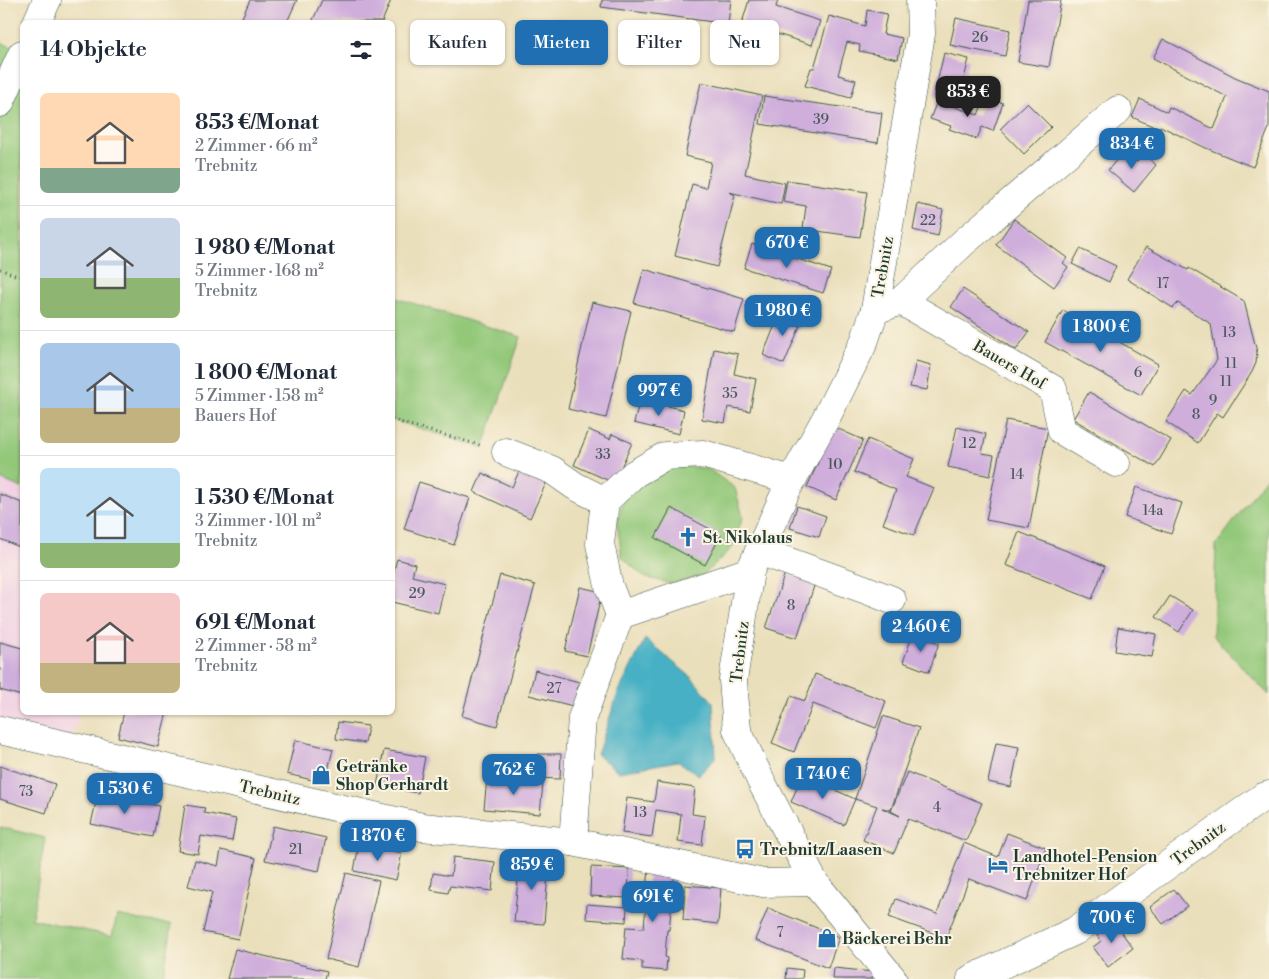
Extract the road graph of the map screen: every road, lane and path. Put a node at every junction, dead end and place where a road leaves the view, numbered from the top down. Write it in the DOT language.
graph roads {
  1 [pos="47,0"];
  2 [pos="920,0"];
  3 [pos="38,20"];
  4 [pos="20,58"];
  5 [pos="0,103"];
  6 [pos="1118,110"];
  7 [pos="0,269"];
  8 [pos="20,277"];
  9 [pos="901,301"];
  10 [pos="874,310"];
  11 [pos="395,421"];
  12 [pos="506,452"];
  13 [pos="1116,463"];
  14 [pos="791,480"];
  15 [pos="605,501"];
  16 [pos="754,561"];
  17 [pos="892,600"];
  18 [pos="620,615"];
  19 [pos="0,730"];
  20 [pos="1269,795"];
  21 [pos="572,842"];
  22 [pos="814,882"];
  23 [pos="893,979"];
  24 [pos="971,979"];
  1 -- 3 [label="street"];
  2 -- 10 [label="street, Trebnitz"];
  4 -- 5 [label="street"];
  6 -- 9 [label="street, Trebnitz"];
  7 -- 8 [label="path"];
  9 -- 10 [label="street, Trebnitz"];
  9 -- 13 [label="street, Bauers Hof"];
  10 -- 14 [label="street, Trebnitz"];
  11 -- 12 [label="path"];
  12 -- 15 [label="street"];
  14 -- 15 [label="street"];
  14 -- 16 [label="street, Trebnitz"];
  15 -- 18 [label="street"];
  16 -- 17 [label="street"];
  16 -- 18 [label="street"];
  16 -- 22 [label="street, Trebnitz"];
  18 -- 21 [label="street"];
  19 -- 21 [label="street, Trebnitz"];
  20 -- 24 [label="street, Trebnitz"];
  21 -- 22 [label="street, Trebnitz"];
  22 -- 23 [label="street, Trebnitz"];
}
